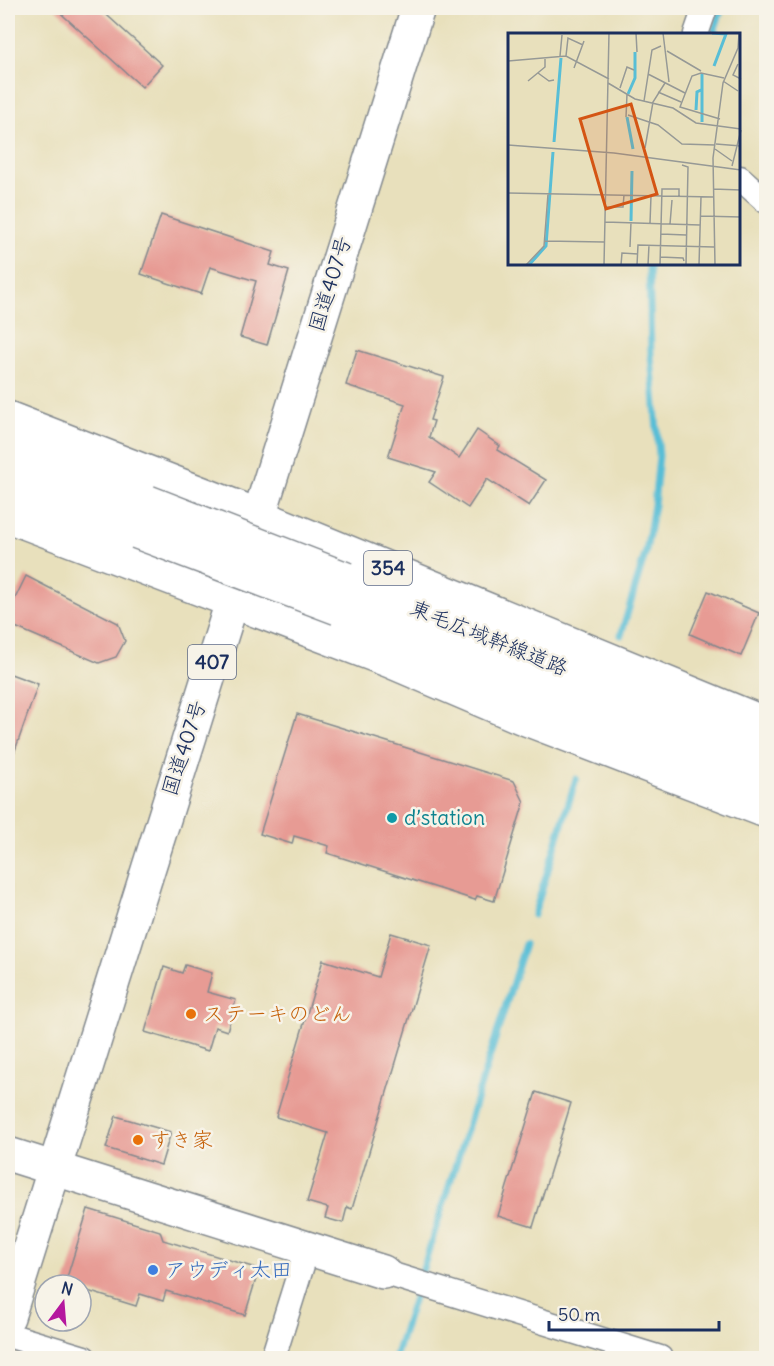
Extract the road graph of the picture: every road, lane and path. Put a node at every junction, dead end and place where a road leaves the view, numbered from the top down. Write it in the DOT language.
graph roads {
  1 [pos="418,8"];
  2 [pos="705,8"];
  3 [pos="696,33"];
  4 [pos="741,179"];
  5 [pos="766,201"];
  6 [pos="8,418"];
  7 [pos="8,450"];
  8 [pos="8,483"];
  9 [pos="257,515"];
  10 [pos="8,516"];
  11 [pos="142,517"];
  12 [pos="342,593"];
  13 [pos="231,600"];
  14 [pos="766,724"];
  15 [pos="766,752"];
  16 [pos="766,784"];
  17 [pos="766,811"];
  18 [pos="8,1154"];
  19 [pos="54,1168"];
  20 [pos="307,1249"];
  21 [pos="383,1272"];
  22 [pos="8,1317"];
  23 [pos="8,1335"];
  24 [pos="84,1359"];
  25 [pos="273,1359"];
  26 [pos="660,1359"];
  1 -- 9 [label="main road, 国道407号 / 407"];
  2 -- 3 [label="street"];
  4 -- 5 [label="street"];
  6 -- 9 [label="main road, 354"];
  7 -- 11 [label="main road, 東毛広域幹線道路 / 354"];
  8 -- 11 [label="main road, 東毛広域幹線道路 / 354"];
  9 -- 13 [label="main road, 国道407号 / 407"];
  9 -- 14 [label="main road, 354"];
  10 -- 13 [label="main road"];
  11 -- 12 [label="main road, 東毛広域幹線道路 / 354, bridge"];
  12 -- 15 [label="main road, 東毛広域幹線道路 / 354"];
  12 -- 16 [label="main road, 東毛広域幹線道路 / 354"];
  13 -- 17 [label="main road"];
  13 -- 19 [label="main road, 国道407号 / 407"];
  18 -- 19 [label="main road"];
  19 -- 20 [label="main road"];
  19 -- 22 [label="main road, 国道407号 / 407"];
  20 -- 21 [label="main road"];
  20 -- 25 [label="street"];
  21 -- 26 [label="street"];
  23 -- 24 [label="street"];
}
